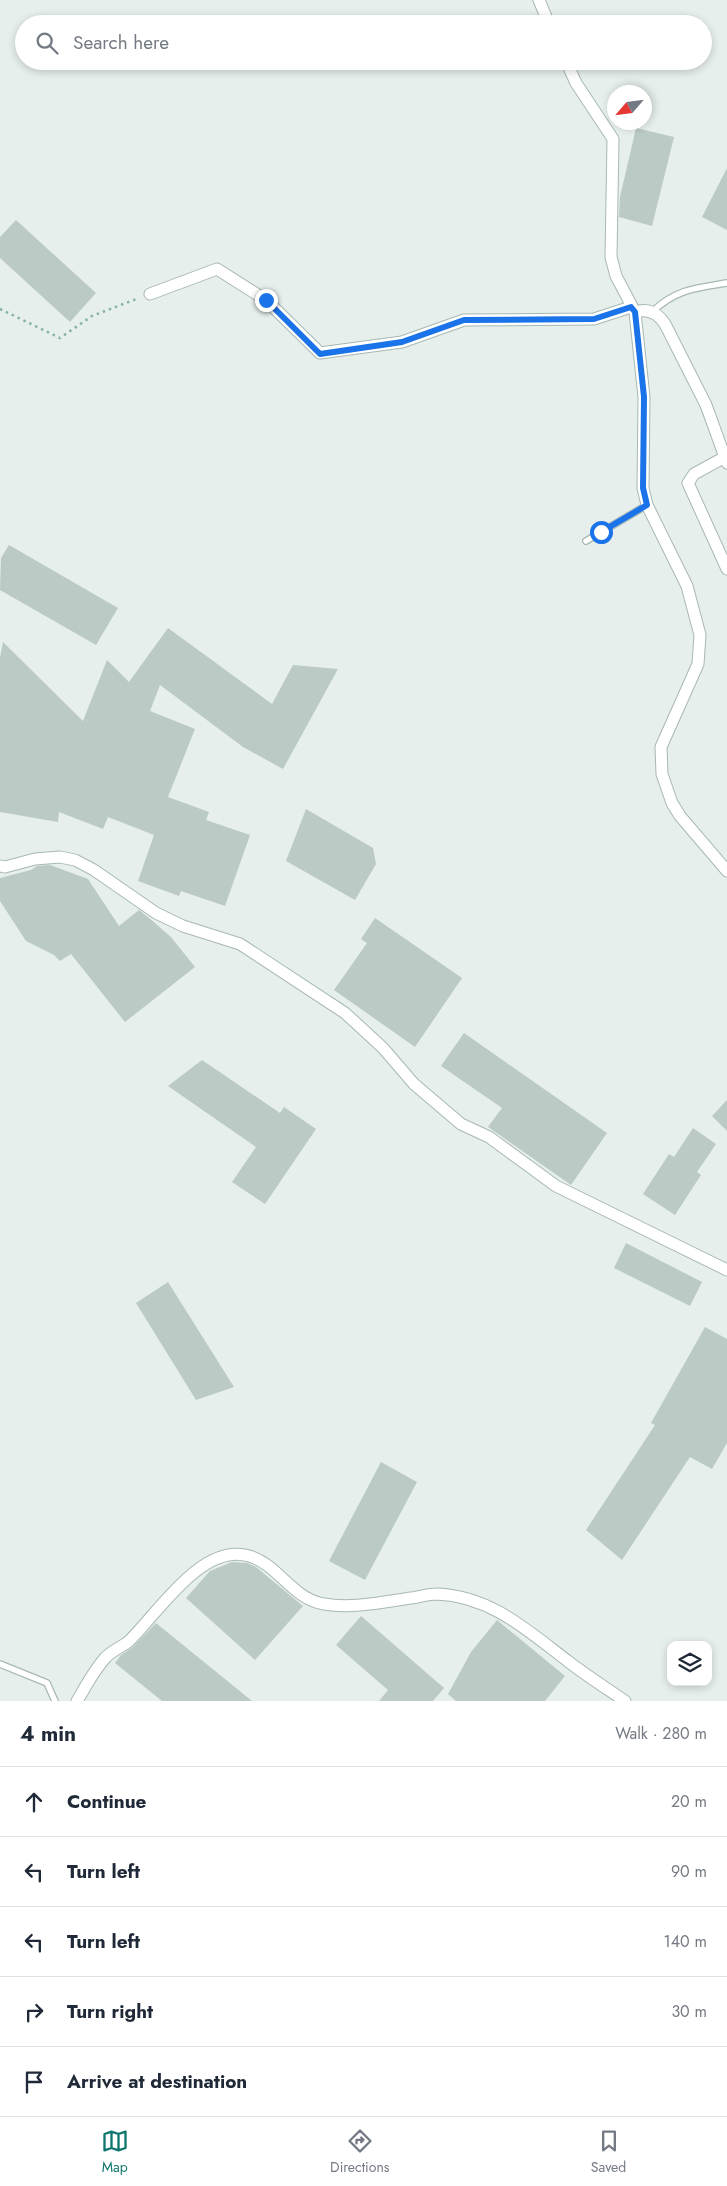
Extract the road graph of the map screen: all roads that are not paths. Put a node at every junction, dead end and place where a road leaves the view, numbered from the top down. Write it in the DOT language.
graph roads {
  1 [pos="538,0"];
  2 [pos="545,15"];
  3 [pos="570,70"];
  4 [pos="727,283"];
  5 [pos="150,294"];
  6 [pos="633,310"];
  7 [pos="652,312"];
  8 [pos="726,460"];
  9 [pos="647,505"];
  10 [pos="586,541"];
  11 [pos="727,569"];
  12 [pos="0,866"];
  13 [pos="727,871"];
  14 [pos="727,1270"];
  15 [pos="0,1664"];
  16 [pos="55,1701"];
  17 [pos="77,1701"];
  18 [pos="625,1701"];
  1 -- 2 [label="street"];
  3 -- 6 [label="street"];
  4 -- 7 [label="lane"];
  5 -- 6 [label="street"];
  6 -- 7 [label="street"];
  6 -- 9 [label="street"];
  7 -- 8 [label="street"];
  8 -- 11 [label="street"];
  9 -- 10 [label="lane"];
  9 -- 13 [label="street"];
  12 -- 14 [label="street"];
  15 -- 16 [label="lane"];
  17 -- 18 [label="street"];
}
